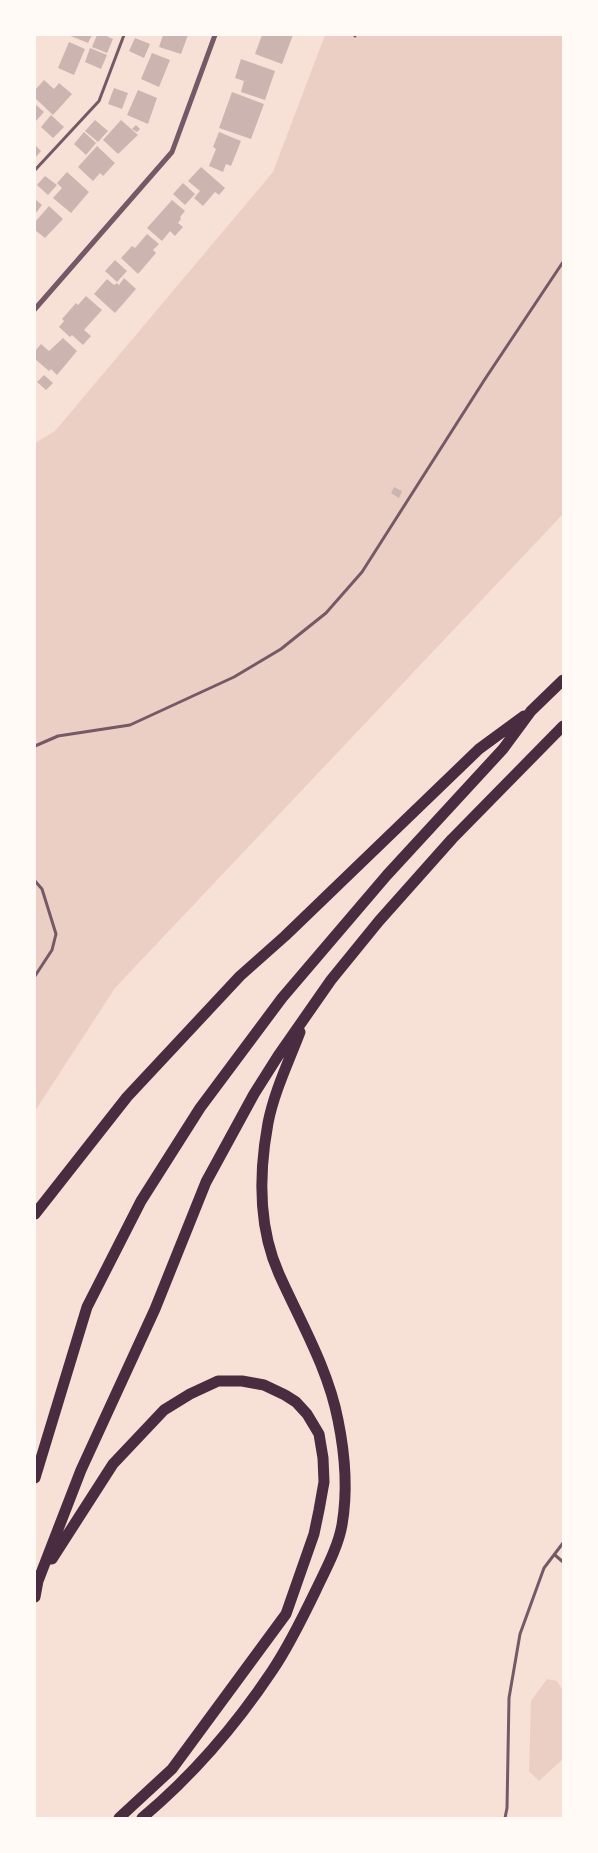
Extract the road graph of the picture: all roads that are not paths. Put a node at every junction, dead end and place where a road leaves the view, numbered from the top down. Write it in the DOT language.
graph roads {
  1 [pos="124,35"];
  2 [pos="215,35"];
  3 [pos="35,170"];
  4 [pos="563,262"];
  5 [pos="35,309"];
  6 [pos="563,680"];
  7 [pos="531,711"];
  8 [pos="563,726"];
  9 [pos="35,746"];
  10 [pos="35,881"];
  11 [pos="35,976"];
  12 [pos="305,1018"];
  13 [pos="35,1214"];
  14 [pos="35,1478"];
  15 [pos="563,1543"];
  16 [pos="554,1554"];
  17 [pos="563,1562"];
  18 [pos="38,1581"];
  19 [pos="35,1598"];
  20 [pos="119,1818"];
  21 [pos="142,1818"];
  22 [pos="505,1818"];
  1 -- 3 [label="lane"];
  2 -- 5 [label="street"];
  4 -- 9 [label="lane"];
  6 -- 7 [label="highway"];
  7 -- 13 [label="highway"];
  7 -- 14 [label="highway"];
  8 -- 12 [label="highway"];
  10 -- 11 [label="lane"];
  12 -- 18 [label="highway"];
  12 -- 21 [label="highway"];
  15 -- 16 [label="lane"];
  16 -- 17 [label="lane"];
  16 -- 22 [label="lane"];
  18 -- 19 [label="highway"];
  18 -- 20 [label="highway"];
}
